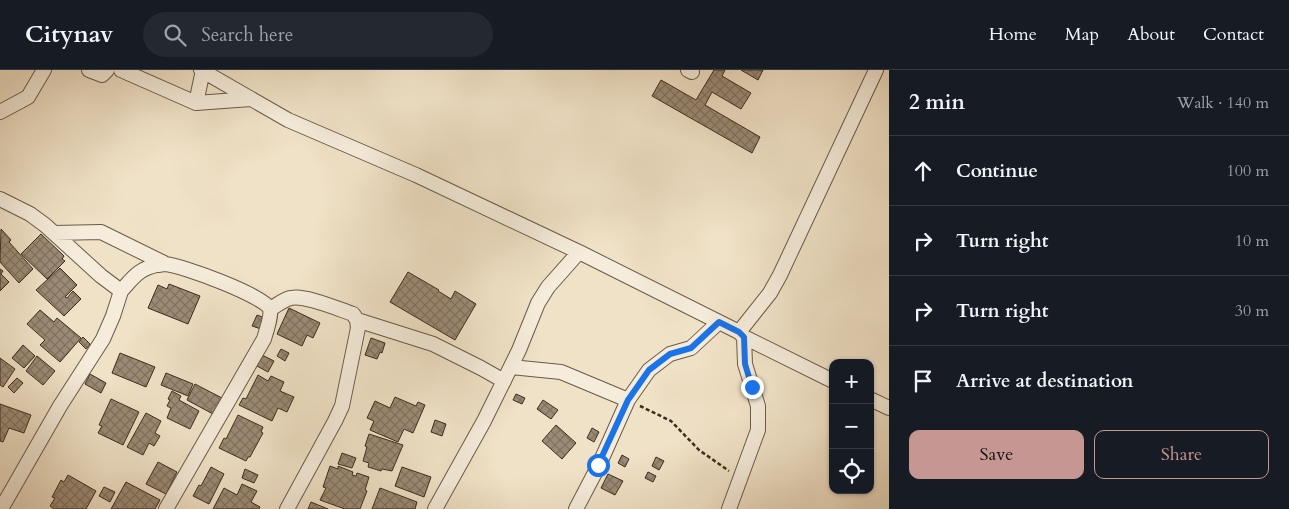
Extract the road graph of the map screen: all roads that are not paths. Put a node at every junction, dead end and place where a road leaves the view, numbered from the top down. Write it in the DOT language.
graph roads {
  1 [pos="44,70"];
  2 [pos="89,70"];
  3 [pos="107,70"];
  4 [pos="121,70"];
  5 [pos="202,70"];
  6 [pos="876,70"];
  7 [pos="252,99"];
  8 [pos="196,102"];
  9 [pos="0,112"];
  10 [pos="0,199"];
  11 [pos="54,233"];
  12 [pos="580,252"];
  13 [pos="164,263"];
  14 [pos="121,291"];
  15 [pos="270,309"];
  16 [pos="357,320"];
  17 [pos="719,322"];
  18 [pos="742,335"];
  19 [pos="511,367"];
  20 [pos="829,379"];
  21 [pos="504,381"];
  22 [pos="628,400"];
  23 [pos="874,402"];
  24 [pos="889,408"];
  25 [pos="0,509"];
  26 [pos="166,509"];
  27 [pos="287,509"];
  28 [pos="436,509"];
  29 [pos="576,509"];
  30 [pos="729,509"];
  1 -- 9 [label="street"];
  2 -- 3 [label="street"];
  4 -- 8 [label="street"];
  5 -- 7 [label="street"];
  5 -- 8 [label="street"];
  6 -- 18 [label="street"];
  7 -- 8 [label="street"];
  7 -- 12 [label="street"];
  10 -- 11 [label="street"];
  11 -- 13 [label="street"];
  11 -- 14 [label="street"];
  12 -- 17 [label="street"];
  12 -- 19 [label="street"];
  13 -- 14 [label="street"];
  13 -- 15 [label="street"];
  14 -- 25 [label="street"];
  15 -- 16 [label="street"];
  15 -- 26 [label="street"];
  16 -- 21 [label="street"];
  16 -- 27 [label="street"];
  17 -- 18 [label="street"];
  17 -- 22 [label="street"];
  18 -- 20 [label="street"];
  18 -- 30 [label="street"];
  19 -- 21 [label="street"];
  19 -- 22 [label="street"];
  21 -- 28 [label="street"];
  22 -- 29 [label="street"];
  23 -- 24 [label="street"];
}
